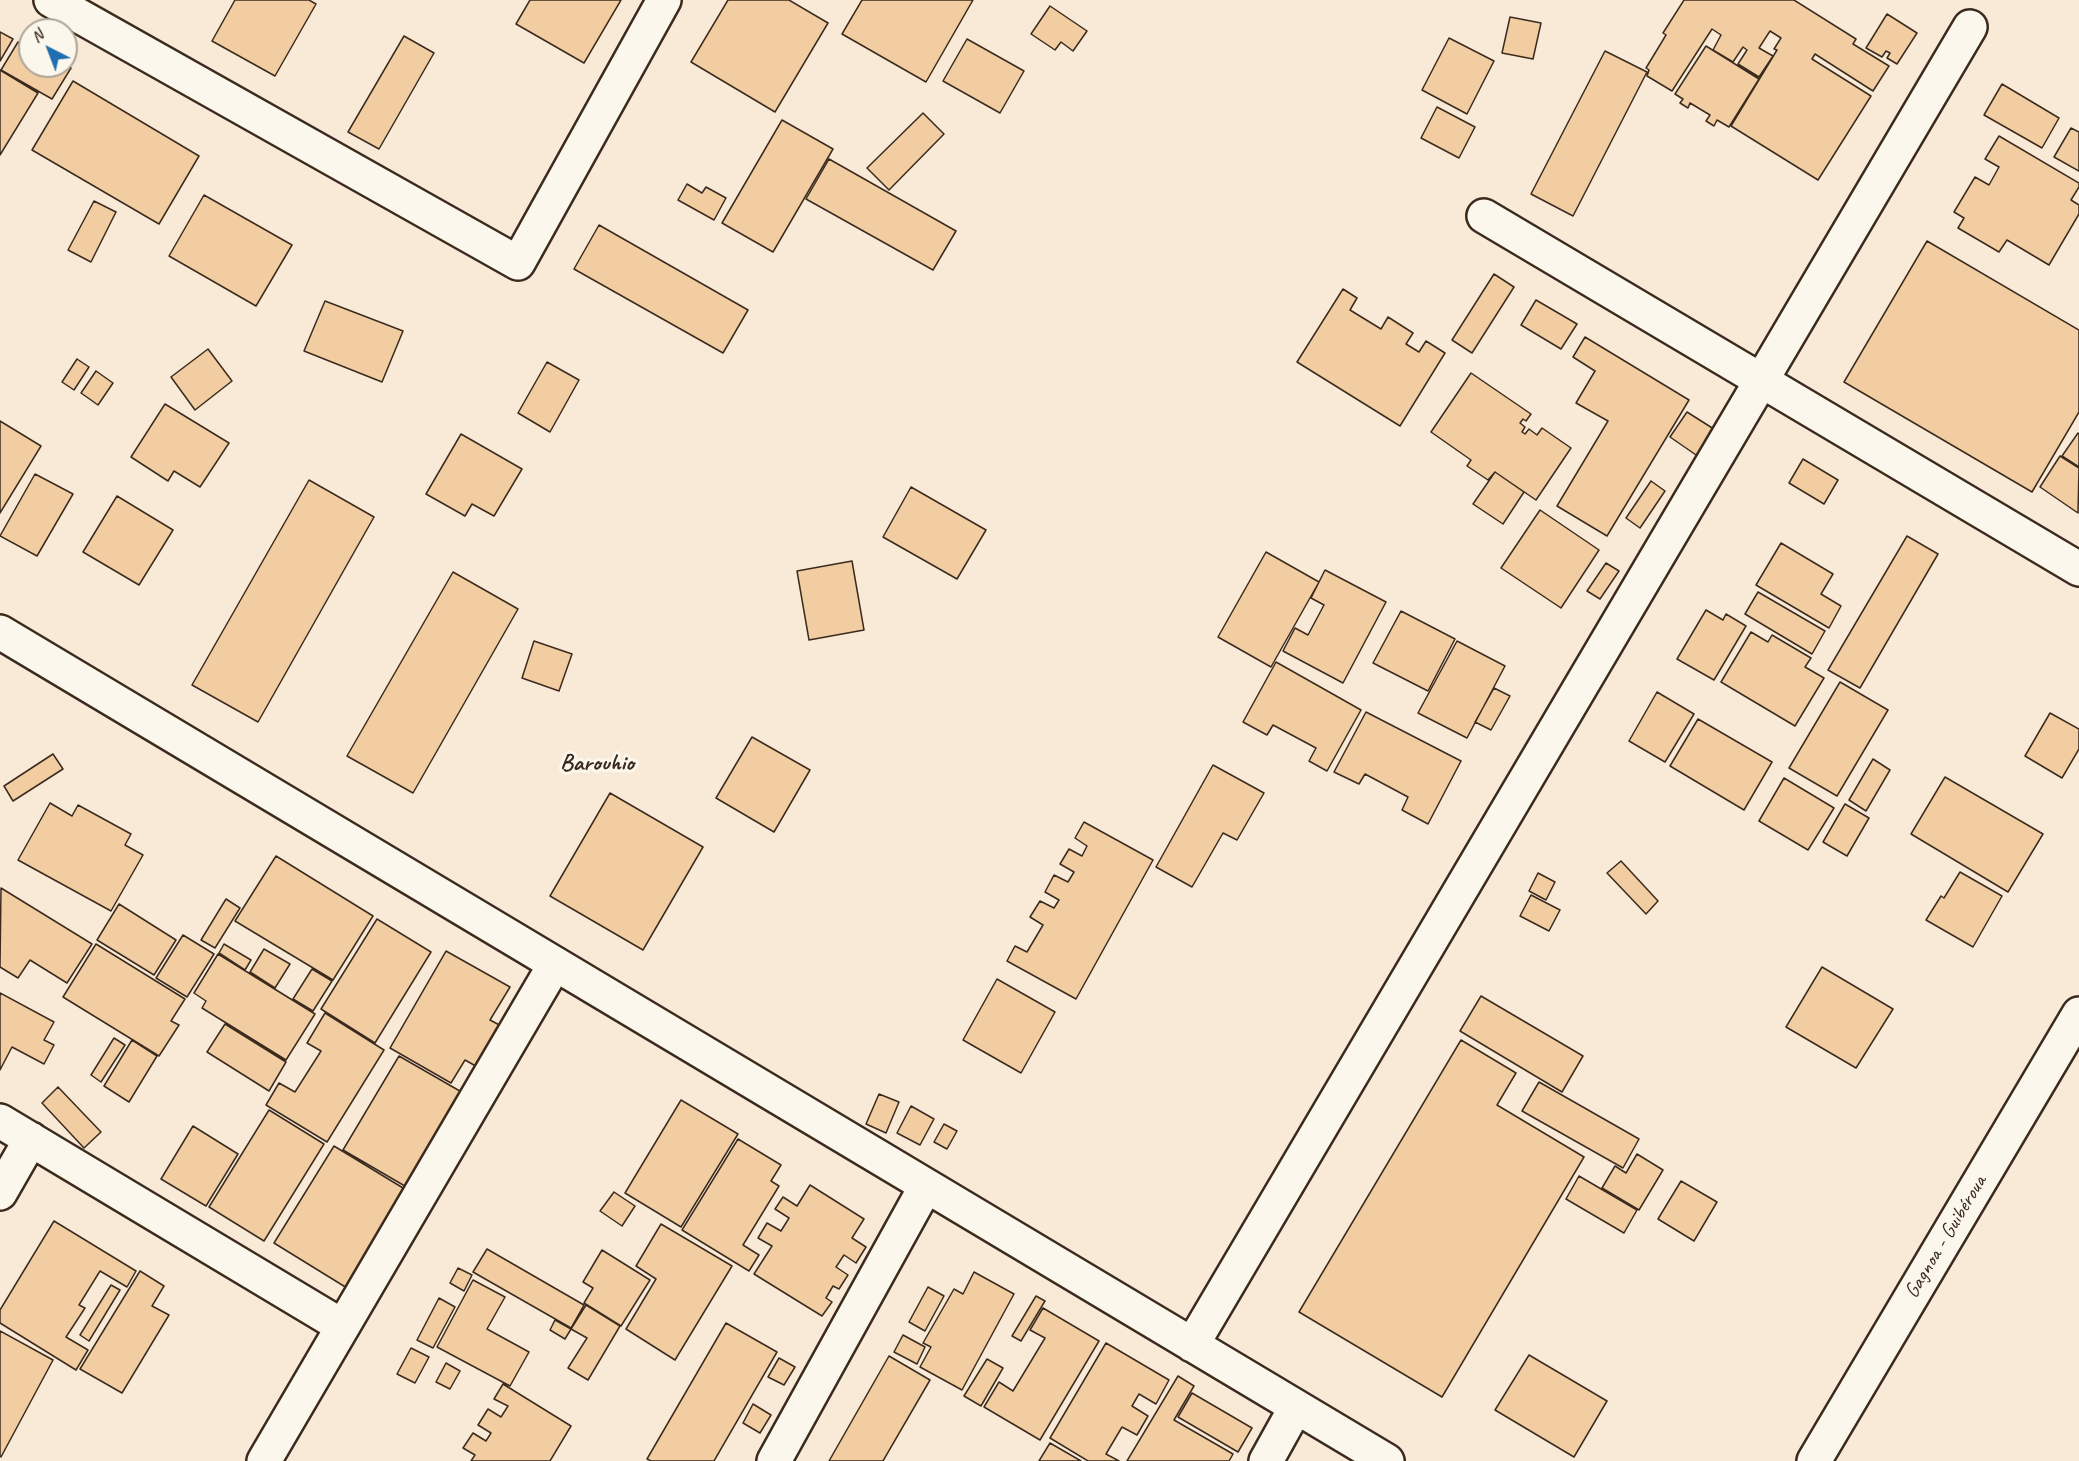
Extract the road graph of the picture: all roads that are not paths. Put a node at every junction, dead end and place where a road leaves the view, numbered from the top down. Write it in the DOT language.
graph roads {
  1 [pos="51,0"];
  2 [pos="664,0"];
  3 [pos="1970,27"];
  4 [pos="1484,216"];
  5 [pos="1761,381"];
  6 [pos="2079,569"];
  7 [pos="0,632"];
  8 [pos="555,964"];
  9 [pos="2079,1014"];
  10 [pos="0,1121"];
  11 [pos="31,1139"];
  12 [pos="926,1186"];
  13 [pos="0,1193"];
  14 [pos="342,1326"];
  15 [pos="1192,1345"];
  16 [pos="1296,1407"];
  17 [pos="264,1461"];
  18 [pos="774,1461"];
  19 [pos="1266,1461"];
  20 [pos="1387,1461"];
  21 [pos="1814,1461"];
  1 -- 2 [label="street"];
  3 -- 5 [label="street"];
  4 -- 5 [label="street"];
  5 -- 6 [label="street"];
  5 -- 15 [label="street"];
  7 -- 8 [label="street"];
  8 -- 12 [label="street"];
  8 -- 14 [label="street"];
  9 -- 21 [label="street, Gagnoa - Guibéroua"];
  10 -- 11 [label="street"];
  11 -- 13 [label="street"];
  11 -- 14 [label="street"];
  12 -- 15 [label="street"];
  12 -- 18 [label="street"];
  14 -- 17 [label="street"];
  15 -- 16 [label="street"];
  16 -- 19 [label="street"];
  16 -- 20 [label="street"];
}
